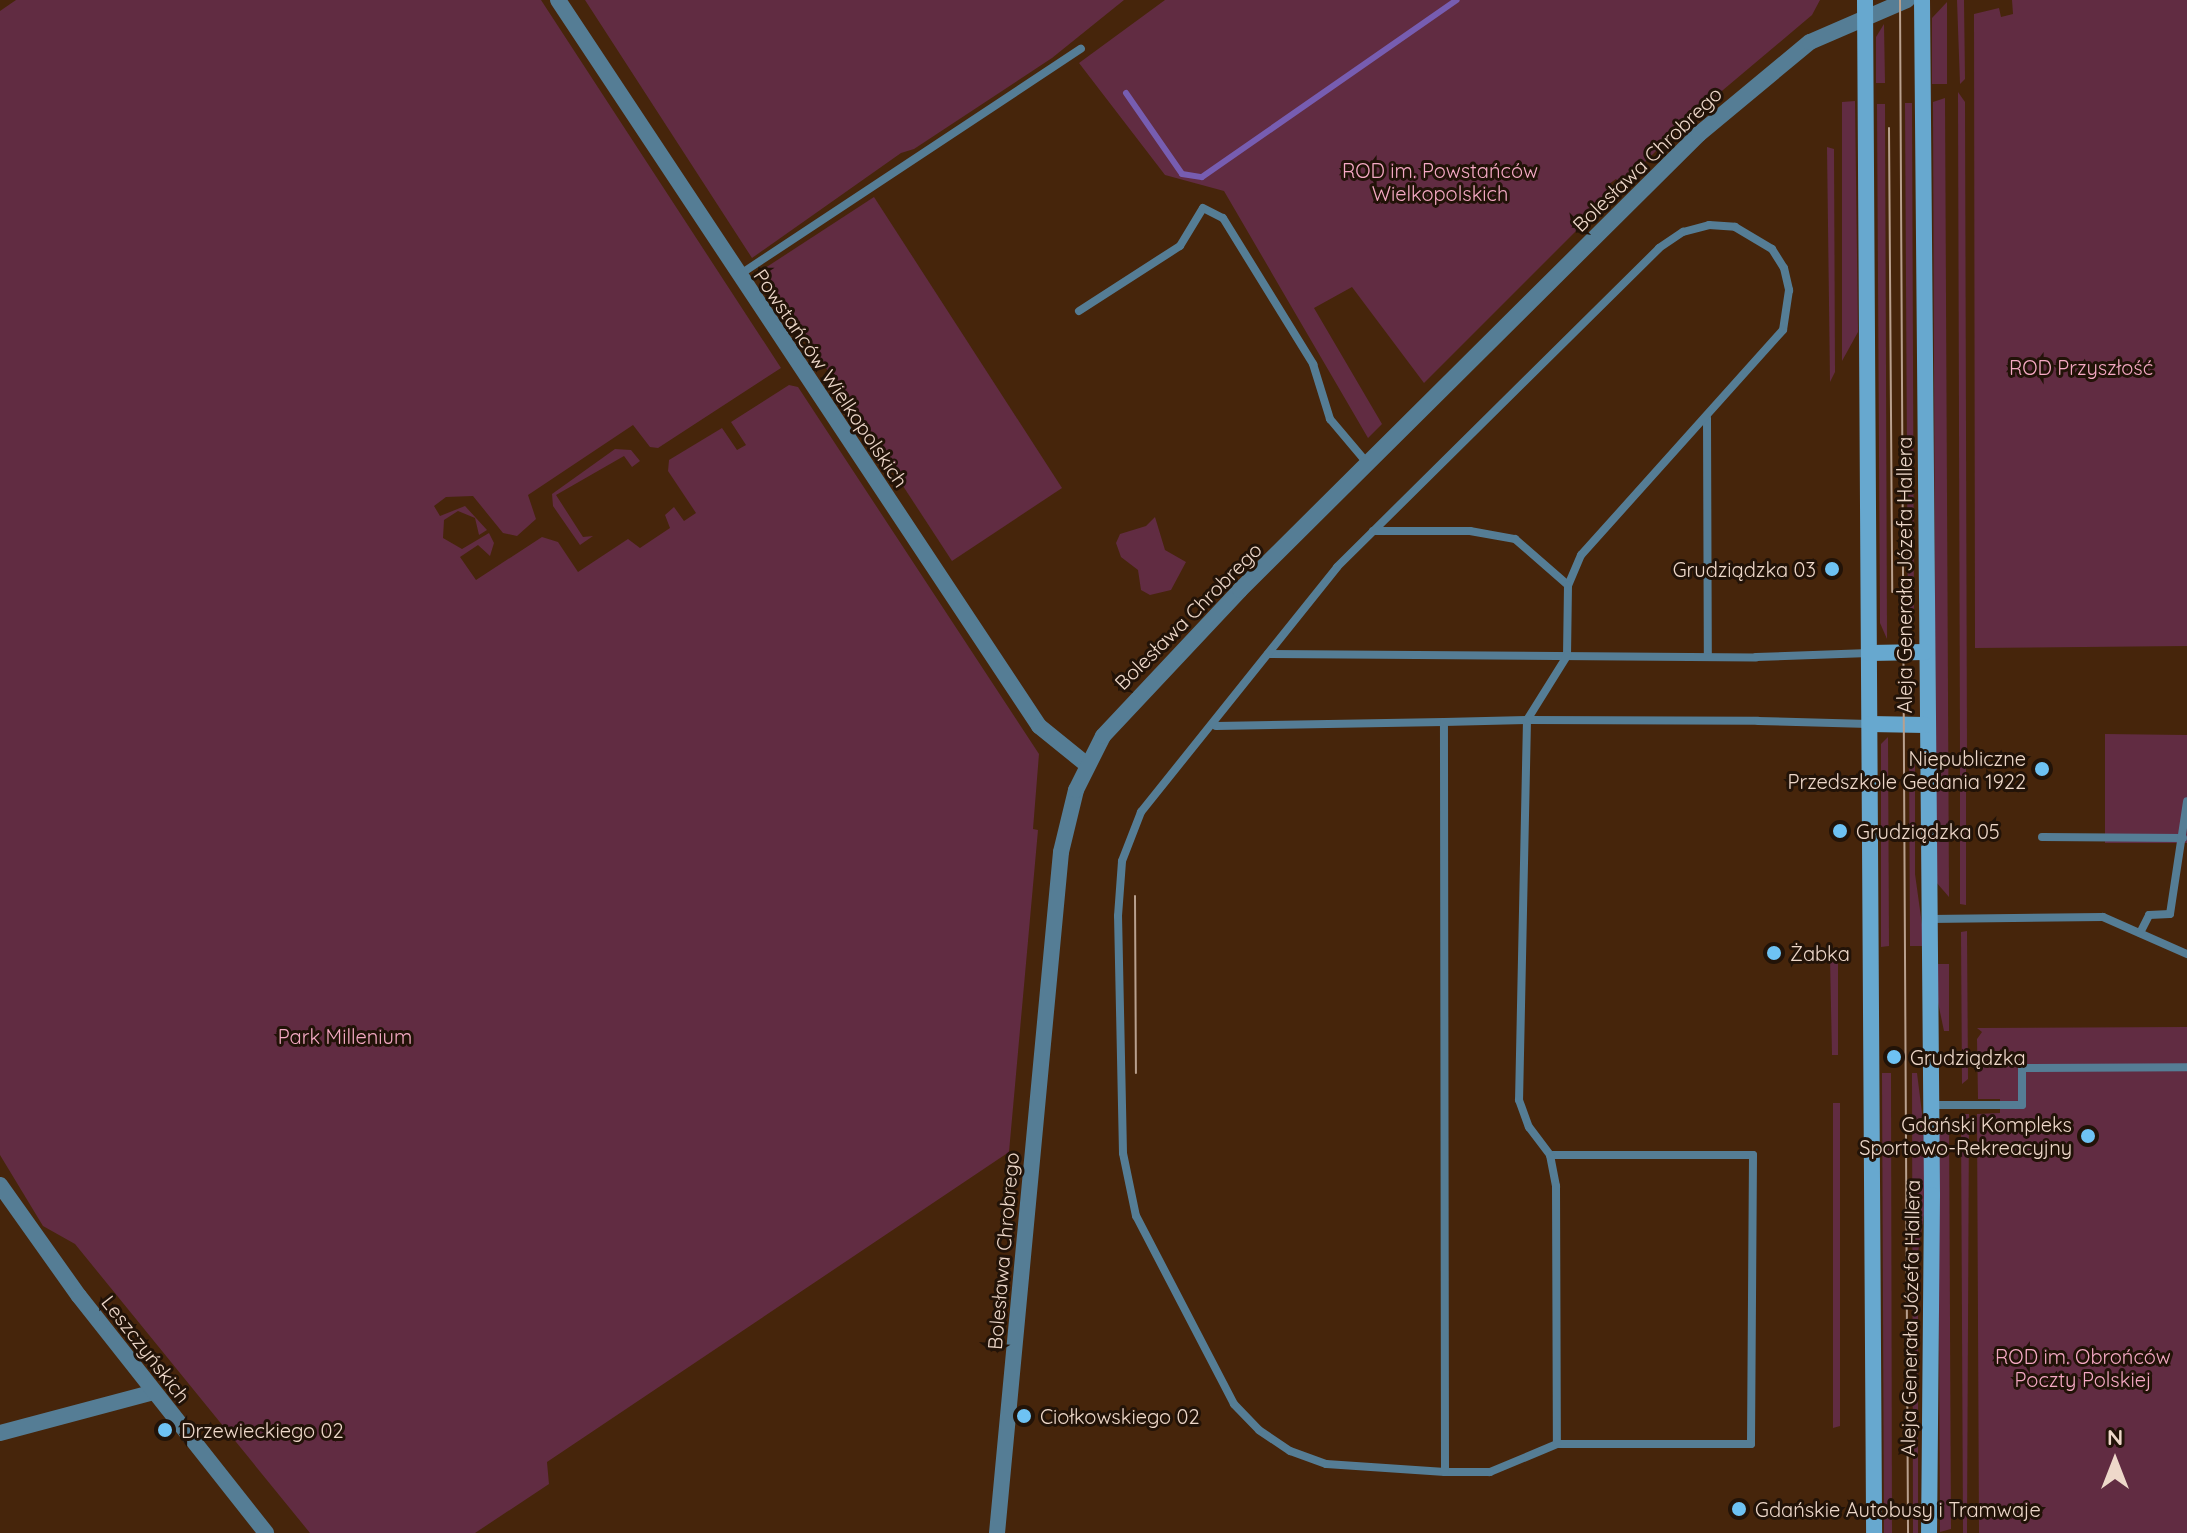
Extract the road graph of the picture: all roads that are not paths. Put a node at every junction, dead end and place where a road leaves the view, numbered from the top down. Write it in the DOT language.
graph roads {
  1 [pos="558,0"];
  2 [pos="1907,0"];
  3 [pos="1922,0"];
  4 [pos="1865,7"];
  5 [pos="1081,49"];
  6 [pos="738,275"];
  7 [pos="1079,311"];
  8 [pos="1707,417"];
  9 [pos="1369,465"];
  10 [pos="1373,531"];
  11 [pos="1568,585"];
  12 [pos="1925,652"];
  13 [pos="1869,653"];
  14 [pos="1268,654"];
  15 [pos="1567,656"];
  16 [pos="1708,657"];
  17 [pos="1527,720"];
  18 [pos="1444,722"];
  19 [pos="1870,724"];
  20 [pos="1925,725"];
  21 [pos="1216,726"];
  22 [pos="1086,764"];
  23 [pos="2187,801"];
  24 [pos="2042,837"];
  25 [pos="2183,838"];
  26 [pos="1930,919"];
  27 [pos="2140,933"];
  28 [pos="2187,954"];
  29 [pos="2187,1067"];
  30 [pos="1931,1105"];
  31 [pos="1550,1155"];
  32 [pos="0,1185"];
  33 [pos="154,1392"];
  34 [pos="0,1433"];
  35 [pos="1557,1444"];
  36 [pos="1445,1472"];
  37 [pos="266,1533"];
  38 [pos="997,1533"];
  39 [pos="1874,1533"];
  40 [pos="1929,1533"];
  1 -- 6 [label="street, Powstańców Wielkopolskich"];
  2 -- 4 [label="street, Bolesława Chrobrego"];
  3 -- 12 [label="main road, Aleja Generała Józefa Hallera"];
  4 -- 9 [label="street, Bolesława Chrobrego"];
  4 -- 13 [label="main road, Aleja Generała Józefa Hallera"];
  5 -- 6 [label="lane"];
  6 -- 22 [label="street, Powstańców Wielkopolskich"];
  7 -- 9 [label="lane"];
  8 -- 10 [label="lane"];
  8 -- 11 [label="lane"];
  8 -- 16 [label="lane"];
  9 -- 22 [label="street, Bolesława Chrobrego"];
  10 -- 11 [label="lane"];
  10 -- 14 [label="lane"];
  11 -- 15 [label="lane"];
  12 -- 13 [label="main road"];
  12 -- 20 [label="main road, Aleja Generała Józefa Hallera"];
  13 -- 16 [label="lane"];
  13 -- 19 [label="main road, Aleja Generała Józefa Hallera"];
  14 -- 15 [label="lane"];
  14 -- 21 [label="lane"];
  15 -- 16 [label="lane"];
  15 -- 17 [label="lane"];
  17 -- 18 [label="lane"];
  17 -- 19 [label="lane"];
  17 -- 31 [label="lane"];
  18 -- 21 [label="lane"];
  18 -- 36 [label="lane"];
  19 -- 20 [label="main road"];
  19 -- 39 [label="main road, Aleja Generała Józefa Hallera"];
  20 -- 26 [label="main road, Aleja Generała Józefa Hallera"];
  21 -- 36 [label="lane"];
  22 -- 38 [label="street, Bolesława Chrobrego"];
  23 -- 25 [label="lane"];
  24 -- 25 [label="lane"];
  25 -- 27 [label="lane"];
  26 -- 27 [label="lane"];
  26 -- 30 [label="main road, Aleja Generała Józefa Hallera"];
  27 -- 28 [label="lane"];
  29 -- 30 [label="lane"];
  30 -- 40 [label="main road, Aleja Generała Józefa Hallera"];
  31 -- 35 [label="lane"];
  31 -- 35 [label="lane"];
  32 -- 33 [label="street, Leszczyńskich"];
  33 -- 34 [label="street"];
  33 -- 37 [label="street, Leszczyńskich"];
  35 -- 36 [label="lane"];
}
